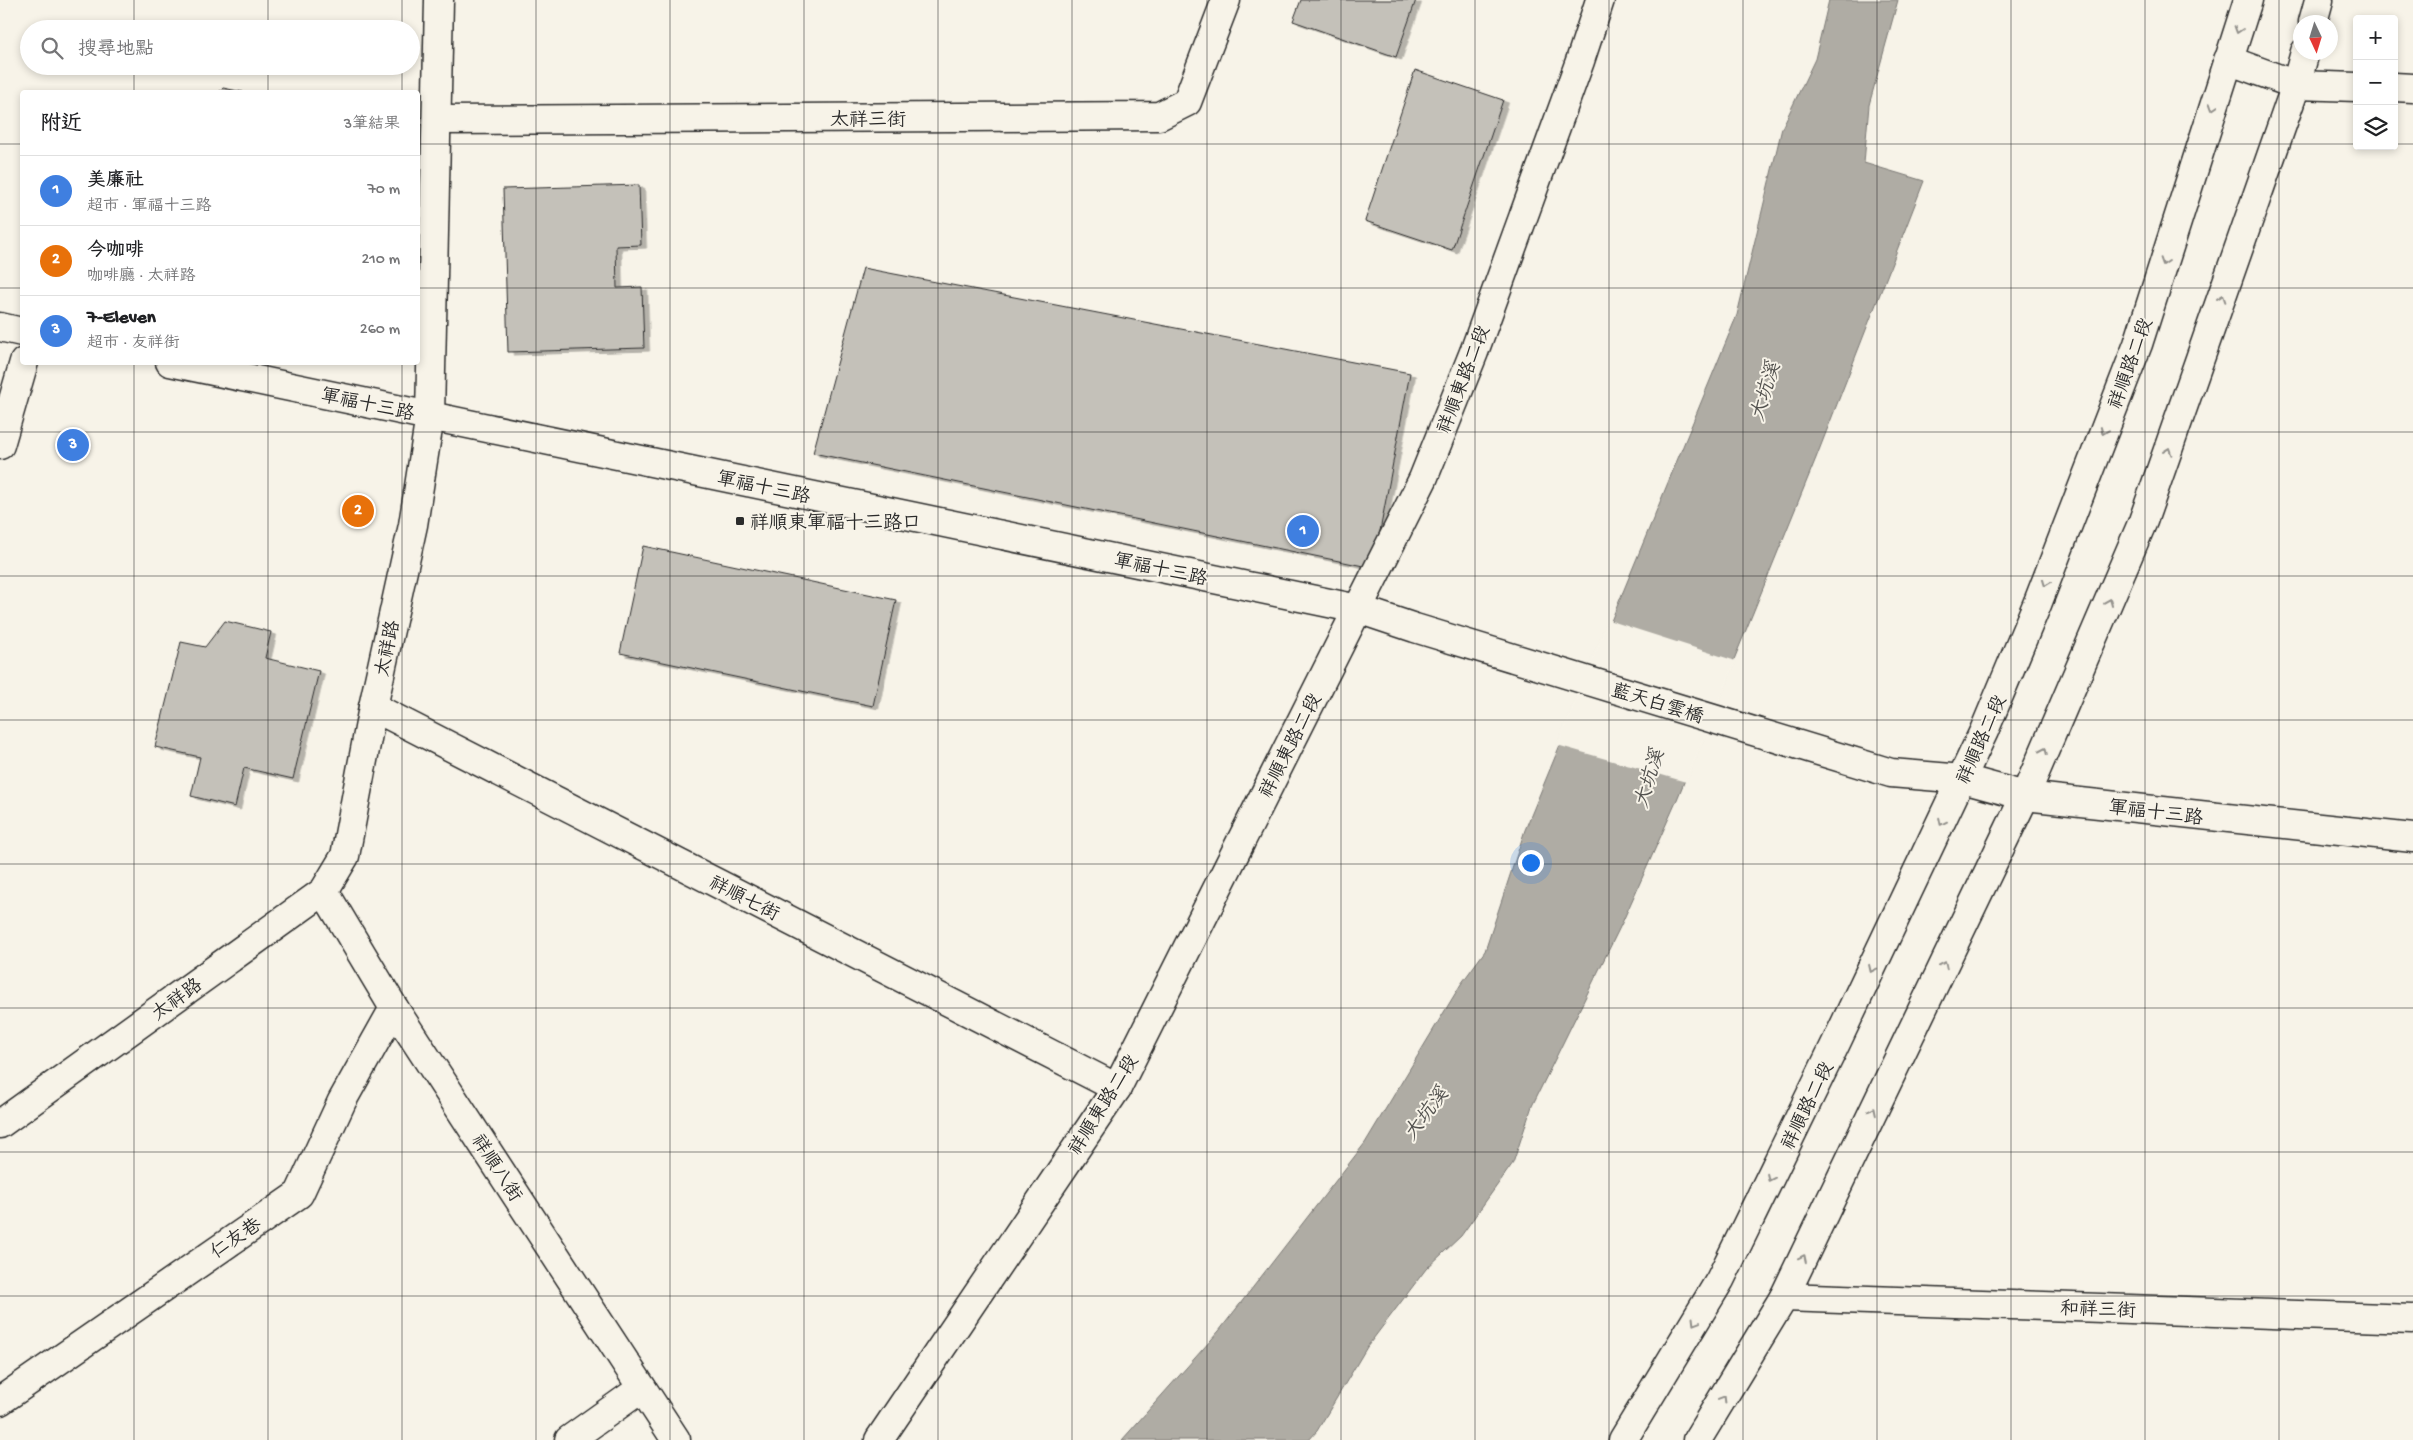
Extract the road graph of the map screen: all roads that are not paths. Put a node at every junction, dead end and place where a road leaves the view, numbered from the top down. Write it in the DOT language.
graph roads {
  1 [pos="438,0"];
  2 [pos="1226,0"];
  3 [pos="1600,0"];
  4 [pos="2248,0"];
  5 [pos="2319,0"];
  6 [pos="2315,15"];
  7 [pos="2228,60"];
  8 [pos="2302,60"];
  9 [pos="2296,86"];
  10 [pos="2353,86"];
  11 [pos="2398,88"];
  12 [pos="2413,88"];
  13 [pos="438,120"];
  14 [pos="0,327"];
  15 [pos="20,332"];
  16 [pos="23,365"];
  17 [pos="184,365"];
  18 [pos="430,416"];
  19 [pos="0,445"];
  20 [pos="1358,609"];
  21 [pos="1415,628"];
  22 [pos="373,707"];
  23 [pos="1900,775"];
  24 [pos="1963,778"];
  25 [pos="2025,796"];
  26 [pos="2413,838"];
  27 [pos="324,891"];
  28 [pos="394,1008"];
  29 [pos="1117,1088"];
  30 [pos="0,1124"];
  31 [pos="1784,1297"];
  32 [pos="2413,1319"];
  33 [pos="642,1388"];
  34 [pos="0,1401"];
  35 [pos="570,1440"];
  36 [pos="676,1440"];
  37 [pos="879,1440"];
  38 [pos="1623,1440"];
  39 [pos="1697,1440"];
  1 -- 13 [label="street, 太祥路"];
  2 -- 13 [label="street, 太祥三街"];
  3 -- 20 [label="street, 祥順東路二段"];
  4 -- 7 [label="street, 祥順路二段, one-way"];
  5 -- 6 [label="street"];
  7 -- 9 [label="street"];
  7 -- 24 [label="street, 祥順路二段, one-way"];
  8 -- 9 [label="street"];
  9 -- 10 [label="street"];
  25 -- 9 [label="street, one-way"];
  11 -- 12 [label="street"];
  13 -- 18 [label="street, 太祥路"];
  14 -- 15 [label="street"];
  16 -- 19 [label="street"];
  17 -- 18 [label="street, 軍福十三路"];
  18 -- 20 [label="street, 軍福十三路"];
  18 -- 22 [label="street, 太祥路"];
  20 -- 21 [label="street, 軍福十三路"];
  20 -- 29 [label="street, 祥順東路二段"];
  21 -- 23 [label="street, 藍天白雲橋"];
  22 -- 27 [label="street, 太祥路"];
  22 -- 29 [label="street, 祥順七街"];
  23 -- 24 [label="street, 軍福十三路"];
  24 -- 25 [label="street, 軍福十三路"];
  24 -- 38 [label="street, 祥順路二段, one-way"];
  25 -- 26 [label="street, 軍福十三路"];
  31 -- 25 [label="street, one-way"];
  27 -- 28 [label="street, 祥順八街"];
  27 -- 30 [label="street, 太祥路"];
  28 -- 33 [label="street, 祥順八街"];
  28 -- 34 [label="street, 仁友巷"];
  29 -- 37 [label="street, 祥順東路二段"];
  31 -- 32 [label="street, 和祥三街"];
  39 -- 31 [label="street, one-way"];
  33 -- 35 [label="street"];
  33 -- 36 [label="street, 祥順八街"];
}
